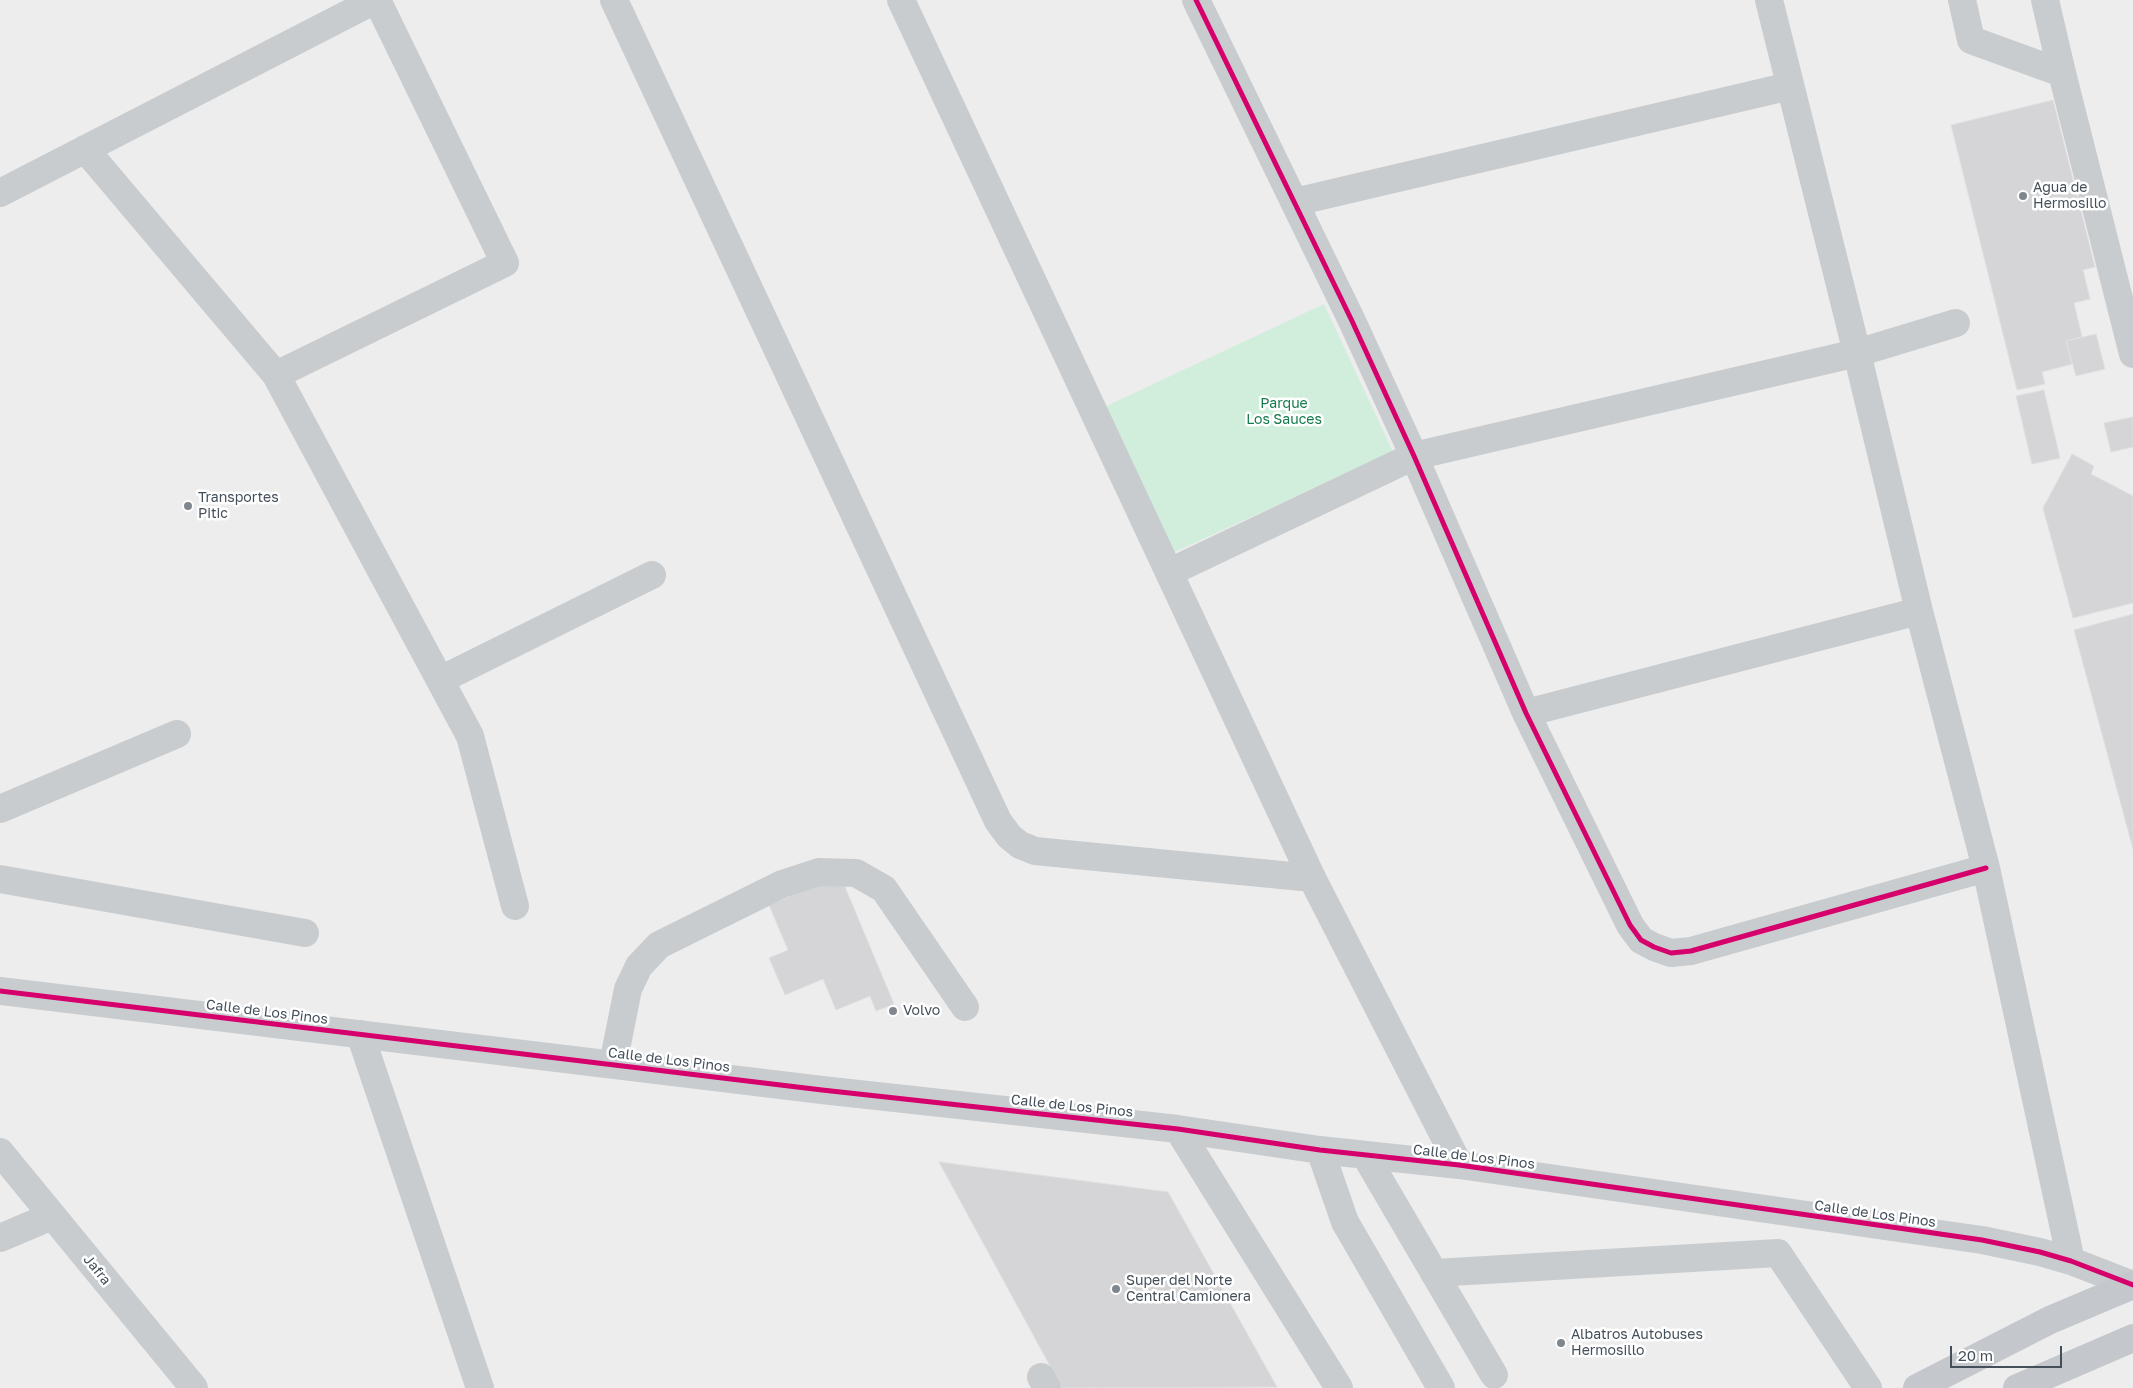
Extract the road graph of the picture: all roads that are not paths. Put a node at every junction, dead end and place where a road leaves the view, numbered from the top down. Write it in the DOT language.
graph roads {
  1 [pos="376,0"];
  2 [pos="614,0"];
  3 [pos="901,0"];
  4 [pos="1196,0"];
  5 [pos="1769,0"];
  6 [pos="1962,0"];
  7 [pos="2045,0"];
  8 [pos="2062,73"];
  9 [pos="1790,86"];
  10 [pos="85,149"];
  11 [pos="0,193"];
  12 [pos="1295,202"];
  13 [pos="1956,323"];
  14 [pos="1858,353"];
  15 [pos="2133,354"];
  16 [pos="276,375"];
  17 [pos="1414,456"];
  18 [pos="1170,572"];
  19 [pos="652,575"];
  20 [pos="1919,612"];
  21 [pos="440,680"];
  22 [pos="1526,713"];
  23 [pos="177,734"];
  24 [pos="0,809"];
  25 [pos="1986,868"];
  26 [pos="1312,878"];
  27 [pos="0,879"];
  28 [pos="515,906"];
  29 [pos="305,933"];
  30 [pos="0,991"];
  31 [pos="965,1007"];
  32 [pos="360,1034"];
  33 [pos="613,1064"];
  34 [pos="1178,1129"];
  35 [pos="1320,1150"];
  36 [pos="0,1152"];
  37 [pos="1364,1154"];
  38 [pos="1459,1165"];
  39 [pos="52,1216"];
  40 [pos="0,1238"];
  41 [pos="2071,1261"];
  42 [pos="1434,1273"];
  43 [pos="2133,1285"];
  44 [pos="2133,1338"];
  45 [pos="1494,1375"];
  46 [pos="194,1388"];
  47 [pos="480,1388"];
  48 [pos="1339,1388"];
  49 [pos="1440,1388"];
  50 [pos="1868,1388"];
  51 [pos="1917,1388"];
  52 [pos="2017,1388"];
  1 -- 10 [label="street"];
  1 -- 16 [label="street"];
  2 -- 26 [label="street"];
  3 -- 18 [label="street"];
  4 -- 12 [label="street"];
  5 -- 9 [label="street"];
  6 -- 8 [label="street"];
  7 -- 8 [label="street"];
  8 -- 15 [label="street"];
  9 -- 12 [label="street"];
  9 -- 14 [label="street"];
  10 -- 11 [label="street"];
  10 -- 16 [label="street"];
  12 -- 17 [label="street"];
  13 -- 14 [label="street"];
  14 -- 17 [label="street"];
  14 -- 20 [label="street"];
  16 -- 21 [label="street"];
  17 -- 18 [label="street"];
  17 -- 22 [label="street"];
  18 -- 26 [label="street"];
  19 -- 21 [label="street"];
  20 -- 22 [label="street"];
  20 -- 25 [label="street"];
  21 -- 28 [label="street"];
  22 -- 25 [label="street"];
  23 -- 24 [label="street"];
  25 -- 41 [label="street"];
  26 -- 38 [label="street"];
  27 -- 29 [label="street"];
  30 -- 32 [label="street, Calle de Los Pinos"];
  31 -- 33 [label="street"];
  32 -- 33 [label="street, Calle de Los Pinos"];
  32 -- 47 [label="street"];
  33 -- 34 [label="street, Calle de Los Pinos"];
  34 -- 35 [label="street, Calle de Los Pinos"];
  34 -- 48 [label="street"];
  35 -- 37 [label="street, Calle de Los Pinos"];
  35 -- 49 [label="street"];
  36 -- 39 [label="street, Jafra"];
  37 -- 38 [label="street, Calle de Los Pinos"];
  37 -- 42 [label="street"];
  38 -- 41 [label="street, Calle de Los Pinos"];
  39 -- 40 [label="street"];
  39 -- 46 [label="street, Jafra"];
  41 -- 43 [label="street, Calle de Los Pinos"];
  42 -- 45 [label="street"];
  42 -- 50 [label="street"];
  43 -- 51 [label="main road"];
  44 -- 52 [label="main road"];
}
